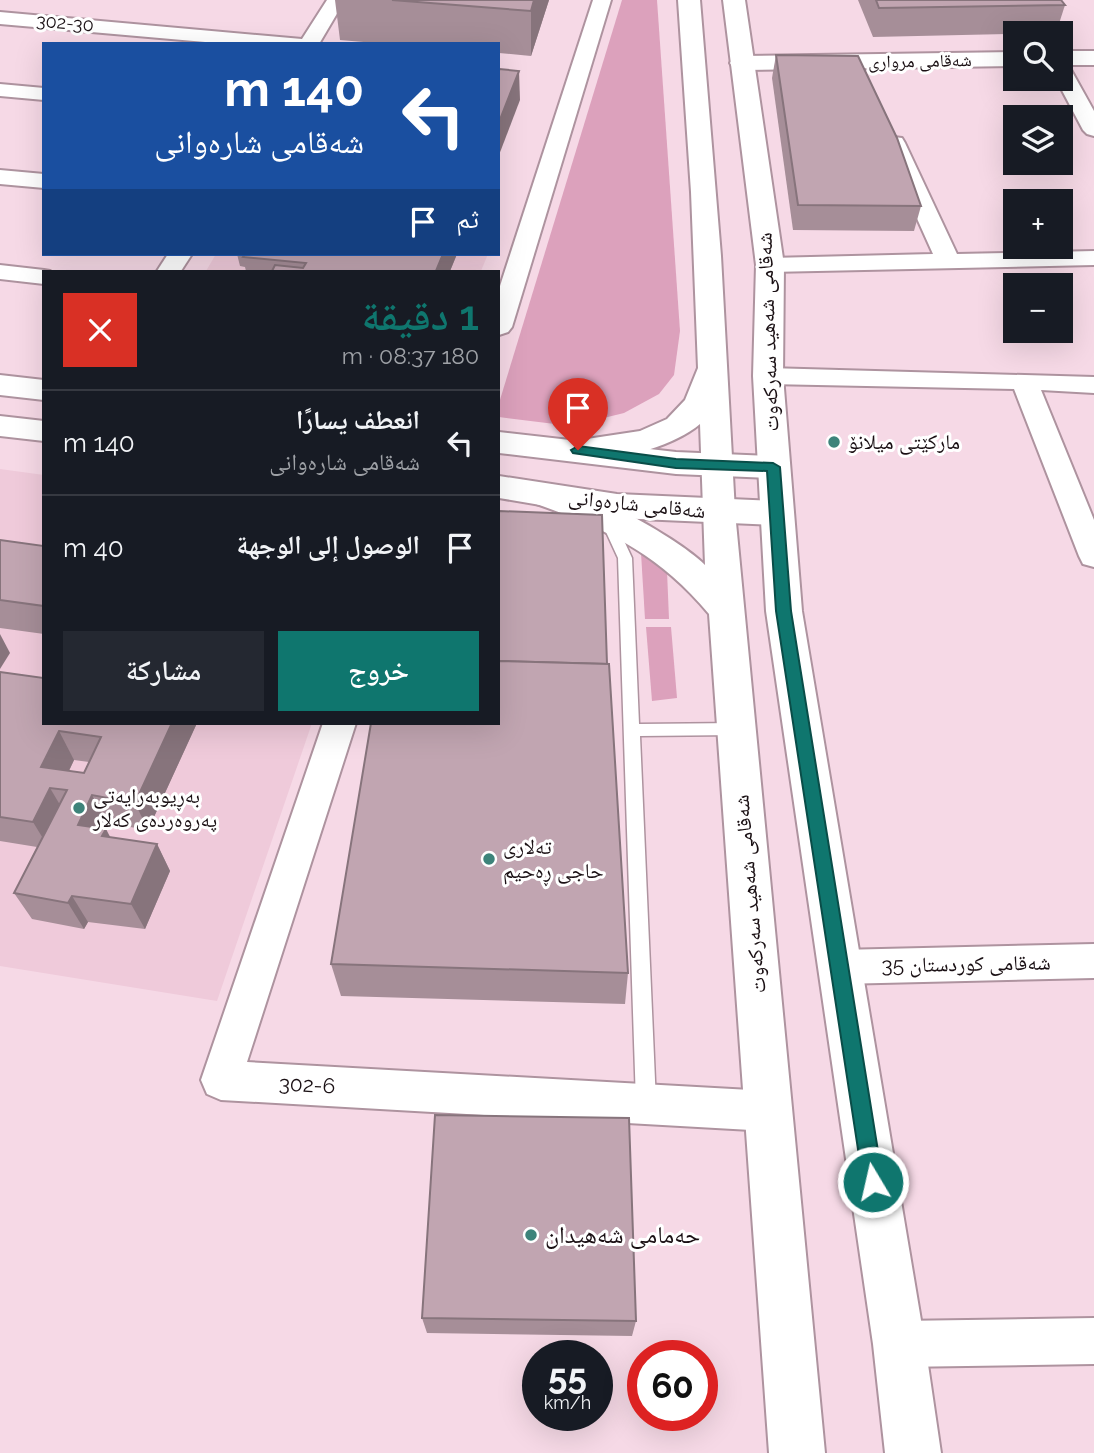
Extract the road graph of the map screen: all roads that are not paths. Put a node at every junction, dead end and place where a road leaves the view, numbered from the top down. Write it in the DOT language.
graph roads {
  1 [pos="336,0"];
  2 [pos="602,0"];
  3 [pos="689,0"];
  4 [pos="734,0"];
  5 [pos="0,18"];
  6 [pos="274,42"];
  7 [pos="310,42"];
  8 [pos="1073,58"];
  9 [pos="1094,58"];
  10 [pos="1003,59"];
  11 [pos="857,62"];
  12 [pos="741,63"];
  13 [pos="868,86"];
  14 [pos="0,90"];
  15 [pos="1073,91"];
  16 [pos="42,94"];
  17 [pos="700,120"];
  18 [pos="752,121"];
  19 [pos="886,124"];
  20 [pos="1094,130"];
  21 [pos="0,177"];
  22 [pos="42,181"];
  23 [pos="1094,258"];
  24 [pos="948,261"];
  25 [pos="770,265"];
  26 [pos="0,272"];
  27 [pos="42,277"];
  28 [pos="500,324"];
  29 [pos="715,362"];
  30 [pos="768,376"];
  31 [pos="1024,381"];
  32 [pos="0,385"];
  33 [pos="1094,385"];
  34 [pos="42,390"];
  35 [pos="0,426"];
  36 [pos="42,431"];
  37 [pos="500,442"];
  38 [pos="578,450"];
  39 [pos="717,465"];
  40 [pos="773,467"];
  41 [pos="500,487"];
  42 [pos="543,494"];
  43 [pos="718,512"];
  44 [pos="776,513"];
  45 [pos="606,516"];
  46 [pos="1094,556"];
  47 [pos="727,612"];
  48 [pos="338,725"];
  49 [pos="737,729"];
  50 [pos="632,730"];
  51 [pos="1094,961"];
  52 [pos="839,967"];
  53 [pos="646,1104"];
  54 [pos="768,1111"];
  55 [pos="1094,1341"];
  56 [pos="899,1344"];
  57 [pos="797,1453"];
  58 [pos="913,1453"];
  1 -- 7 [label="street"];
  2 -- 28 [label="street"];
  3 -- 17 [label="main road, شەقامی شەهید سەرکەوت"];
  4 -- 12 [label="main road, شەقامی شەهید سەرکەوت"];
  5 -- 6 [label="street, 302-30"];
  8 -- 9 [label="main road"];
  10 -- 11 [label="main road, شەقامی مرواری"];
  11 -- 12 [label="main road, شەقامی مرواری"];
  11 -- 13 [label="street"];
  12 -- 18 [label="main road, شەقامی شەهید سەرکەوت"];
  14 -- 16 [label="street"];
  15 -- 20 [label="street"];
  17 -- 18 [label="main road"];
  17 -- 29 [label="main road, شەقامی شەهید سەرکەوت"];
  18 -- 25 [label="main road, شەقامی شەهید سەرکەوت"];
  19 -- 24 [label="street"];
  21 -- 22 [label="street"];
  23 -- 24 [label="street"];
  24 -- 25 [label="street"];
  25 -- 30 [label="main road, شەقامی شەهید سەرکەوت"];
  26 -- 27 [label="street"];
  29 -- 38 [label="main road"];
  29 -- 39 [label="main road, شەقامی شەهید سەرکەوت"];
  30 -- 31 [label="street"];
  30 -- 40 [label="main road, شەقامی شەهید سەرکەوت"];
  31 -- 33 [label="street"];
  31 -- 46 [label="street"];
  32 -- 34 [label="main road"];
  35 -- 36 [label="main road"];
  37 -- 38 [label="main road"];
  38 -- 39 [label="main road"];
  39 -- 40 [label="main road"];
  39 -- 43 [label="main road, شەقامی شەهید سەرکەوت"];
  40 -- 44 [label="main road, شەقامی شەهید سەرکەوت"];
  41 -- 42 [label="main road, شەقامی شارەوانی"];
  42 -- 43 [label="main road, شەقامی شارەوانی"];
  42 -- 45 [label="main road"];
  43 -- 44 [label="main road, شەقامی شارەوانی"];
  43 -- 47 [label="main road, شەقامی شەهید سەرکەوت"];
  44 -- 52 [label="main road, شەقامی شەهید سەرکەوت"];
  45 -- 47 [label="main road"];
  45 -- 50 [label="lane"];
  47 -- 49 [label="main road, شەقامی شەهید سەرکەوت"];
  48 -- 53 [label="street, 302-6"];
  49 -- 50 [label="lane"];
  49 -- 54 [label="main road, شەقامی شەهید سەرکەوت"];
  50 -- 53 [label="lane"];
  51 -- 52 [label="street, شەقامی کوردستان 35"];
  52 -- 56 [label="main road, شەقامی شەهید سەرکەوت"];
  53 -- 54 [label="street, 302-6"];
  54 -- 57 [label="main road, شەقامی شەهید سەرکەوت"];
  55 -- 56 [label="street"];
  56 -- 58 [label="main road, شەقامی شەهید سەرکەوت"];
}
